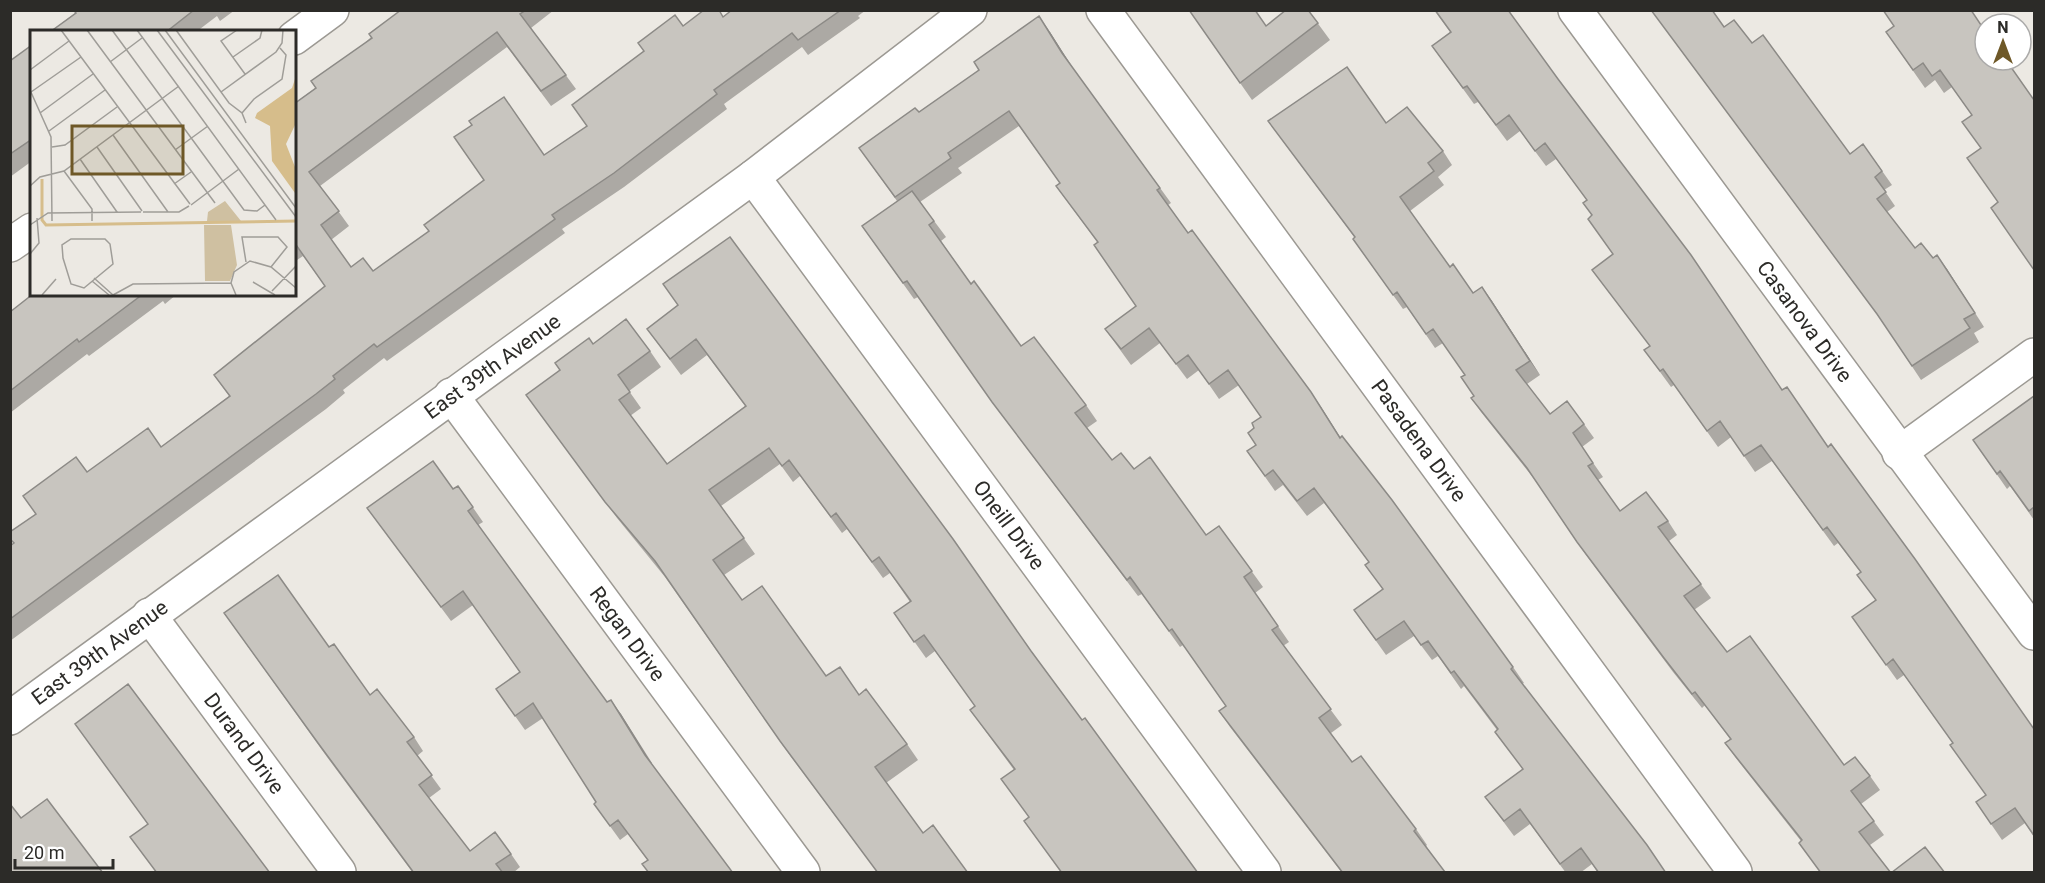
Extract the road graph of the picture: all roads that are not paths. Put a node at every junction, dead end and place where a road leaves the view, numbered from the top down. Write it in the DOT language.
graph roads {
  1 [pos="332,10"];
  2 [pos="970,10"];
  3 [pos="1103,10"];
  4 [pos="1575,10"];
  5 [pos="296,37"];
  6 [pos="753,177"];
  7 [pos="30,231"];
  8 [pos="10,245"];
  9 [pos="2034,355"];
  10 [pos="451,394"];
  11 [pos="1899,453"];
  12 [pos="149,615"];
  13 [pos="2034,633"];
  14 [pos="10,718"];
  15 [pos="339,873"];
  16 [pos="803,873"];
  17 [pos="1264,873"];
  18 [pos="1735,873"];
  1 -- 5 [label="street"];
  2 -- 6 [label="street, East 39th Avenue"];
  3 -- 18 [label="street, Pasadena Drive"];
  4 -- 11 [label="street, Casanova Drive"];
  6 -- 10 [label="street, East 39th Avenue"];
  6 -- 17 [label="street, Oneill Drive"];
  7 -- 8 [label="street"];
  9 -- 11 [label="street"];
  10 -- 12 [label="street, East 39th Avenue"];
  10 -- 16 [label="street, Regan Drive"];
  11 -- 13 [label="street, Casanova Drive"];
  12 -- 14 [label="street, East 39th Avenue"];
  12 -- 15 [label="street, Durand Drive"];
}
